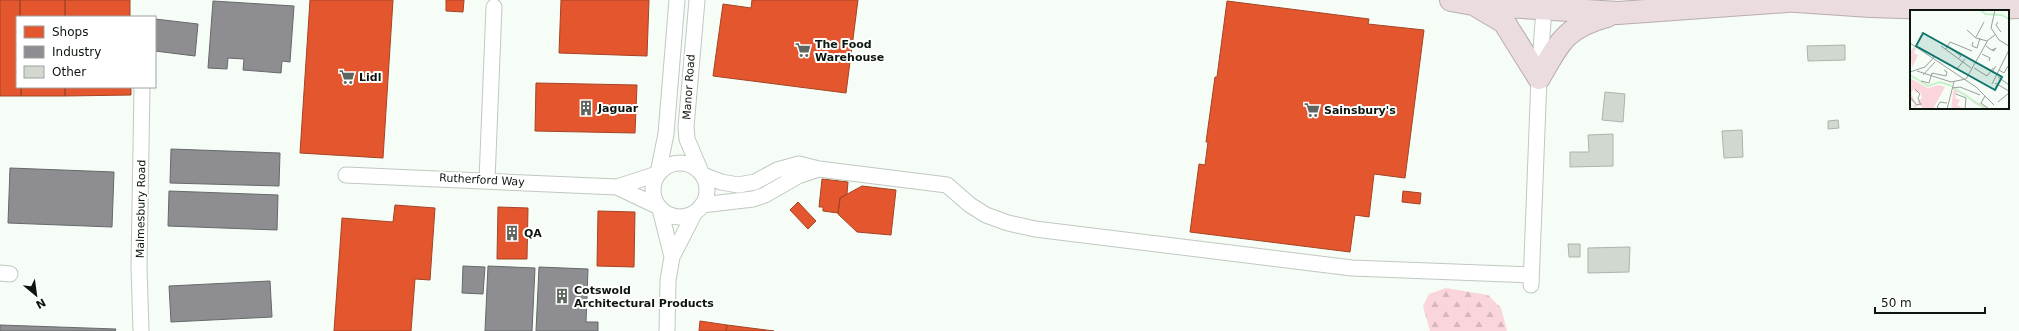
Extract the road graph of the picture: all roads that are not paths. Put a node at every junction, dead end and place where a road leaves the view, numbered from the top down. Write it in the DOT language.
graph roads {
  1 [pos="678,0"];
  2 [pos="696,0"];
  3 [pos="1450,0"];
  4 [pos="1784,0"];
  5 [pos="1700,3"];
  6 [pos="1473,4"];
  7 [pos="1541,4"];
  8 [pos="494,7"];
  9 [pos="2019,7"];
  10 [pos="1618,13"];
  11 [pos="1539,78"];
  12 [pos="142,88"];
  13 [pos="819,169"];
  14 [pos="658,173"];
  15 [pos="702,174"];
  16 [pos="346,175"];
  17 [pos="487,180"];
  18 [pos="617,187"];
  19 [pos="659,207"];
  20 [pos="699,209"];
  21 [pos="672,257"];
  22 [pos="141,331"];
  23 [pos="667,331"];
  1 -- 14 [label="street, Manor Road"];
  2 -- 15 [label="street, Manor Road"];
  3 -- 6 [label="highway"];
  4 -- 5 [label="highway"];
  4 -- 9 [label="highway"];
  5 -- 10 [label="highway"];
  6 -- 7 [label="highway"];
  6 -- 11 [label="highway"];
  7 -- 10 [label="highway"];
  7 -- 11 [label="street"];
  8 -- 17 [label="street"];
  10 -- 11 [label="highway"];
  11 -- 13 [label="street"];
  12 -- 22 [label="street, Malmesbury Road"];
  13 -- 15 [label="street"];
  13 -- 20 [label="street"];
  14 -- 15 [label="street"];
  14 -- 18 [label="street, Rutherford Way"];
  14 -- 19 [label="street"];
  15 -- 20 [label="street"];
  16 -- 17 [label="street, Rutherford Way"];
  17 -- 18 [label="street, Rutherford Way"];
  18 -- 19 [label="street, Rutherford Way"];
  19 -- 20 [label="street"];
  19 -- 21 [label="street"];
  20 -- 21 [label="street"];
  21 -- 23 [label="street"];
}
